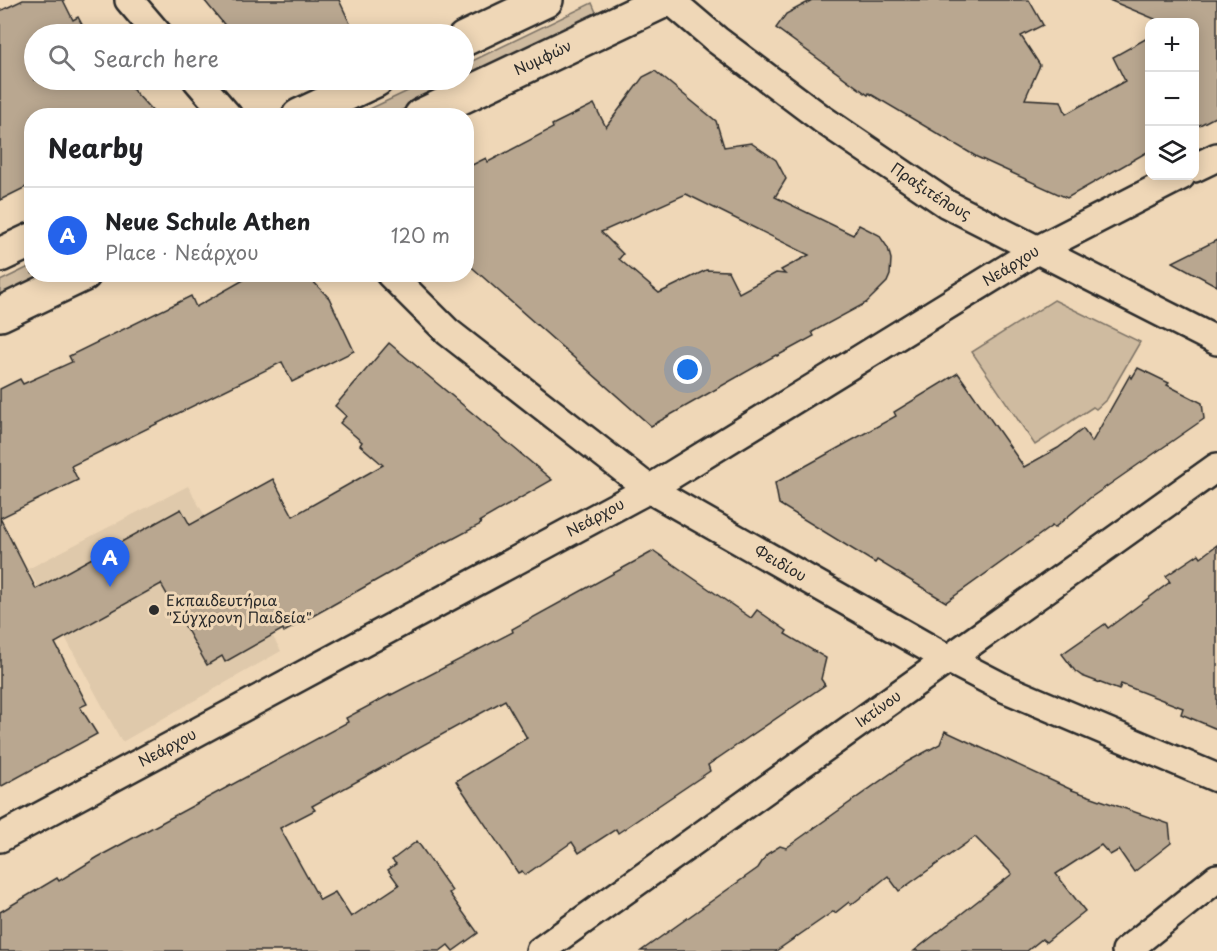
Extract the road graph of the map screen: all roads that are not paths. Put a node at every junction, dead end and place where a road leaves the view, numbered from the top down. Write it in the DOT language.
graph roads {
  1 [pos="129,0"];
  2 [pos="546,0"];
  3 [pos="668,0"];
  4 [pos="149,24"];
  5 [pos="474,34"];
  6 [pos="205,90"];
  7 [pos="355,90"];
  8 [pos="221,108"];
  9 [pos="316,108"];
  10 [pos="438,108"];
  11 [pos="1217,157"];
  12 [pos="1199,166"];
  13 [pos="1173,180"];
  14 [pos="24,244"];
  15 [pos="1037,250"];
  16 [pos="0,255"];
  17 [pos="67,282"];
  18 [pos="398,282"];
  19 [pos="0,314"];
  20 [pos="1217,341"];
  21 [pos="1217,467"];
  22 [pos="649,489"];
  23 [pos="948,659"];
  24 [pos="1217,778"];
  25 [pos="0,838"];
  26 [pos="1217,878"];
  27 [pos="540,951"];
  28 [pos="1126,951"];
  1 -- 4 [label="street"];
  2 -- 5 [label="street"];
  3 -- 10 [label="street, Νυμφών"];
  3 -- 15 [label="street, Πραξιτέλους"];
  6 -- 8 [label="street"];
  7 -- 9 [label="street"];
  11 -- 12 [label="street"];
  13 -- 15 [label="street, Νεάρχου"];
  14 -- 16 [label="street"];
  15 -- 20 [label="street, Πραξιτέλους"];
  15 -- 22 [label="street, Νεάρχου"];
  17 -- 19 [label="street"];
  18 -- 22 [label="street, Φειδίου"];
  21 -- 23 [label="street, Ικτίνου"];
  22 -- 23 [label="street, Φειδίου"];
  22 -- 25 [label="street, Νεάρχου"];
  23 -- 24 [label="street, Φειδίου"];
  23 -- 27 [label="street, Ικτίνου"];
  26 -- 28 [label="street"];
}
